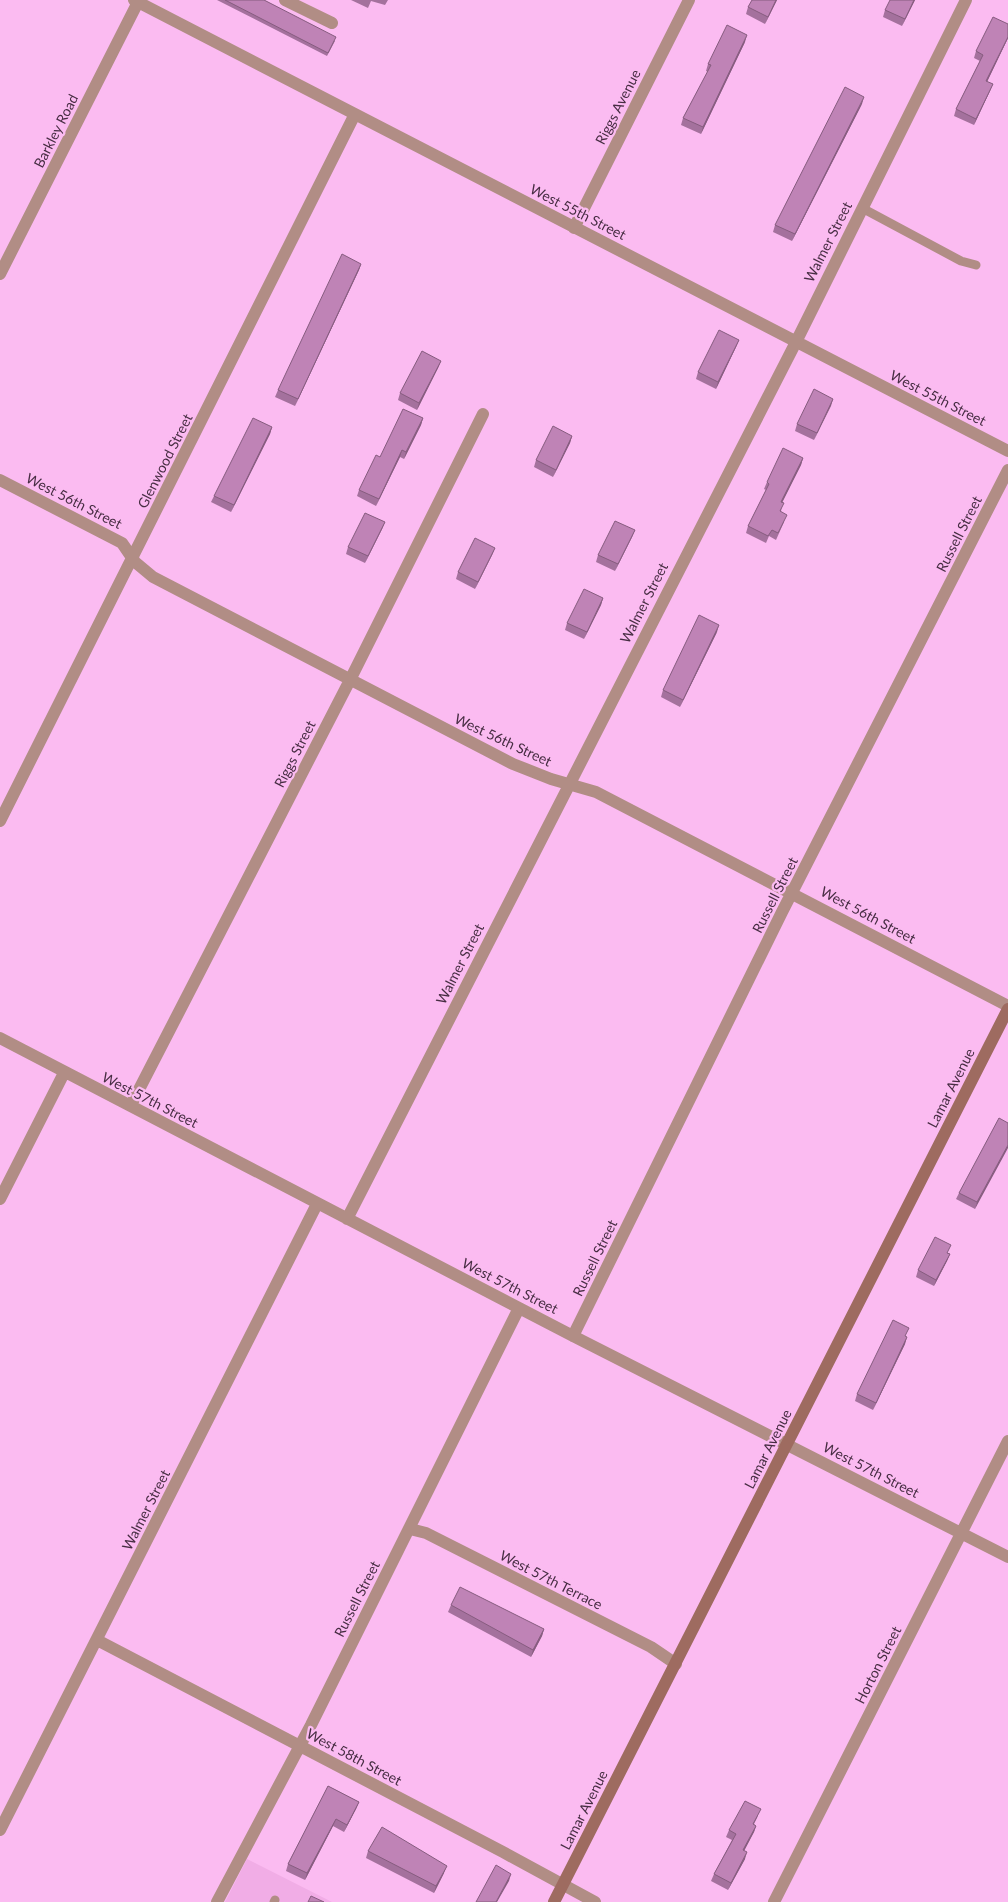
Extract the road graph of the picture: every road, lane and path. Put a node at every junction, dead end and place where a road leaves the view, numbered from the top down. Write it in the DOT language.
graph roads {
  1 [pos="286,0"];
  2 [pos="689,0"];
  3 [pos="966,0"];
  4 [pos="136,1"];
  5 [pos="332,23"];
  6 [pos="355,114"];
  7 [pos="862,208"];
  8 [pos="574,228"];
  9 [pos="976,265"];
  10 [pos="0,274"];
  11 [pos="796,342"];
  12 [pos="483,414"];
  13 [pos="1008,451"];
  14 [pos="1008,470"];
  15 [pos="0,480"];
  16 [pos="134,558"];
  17 [pos="350,680"];
  18 [pos="568,785"];
  19 [pos="0,821"];
  20 [pos="793,892"];
  21 [pos="1008,1008"];
  22 [pos="0,1038"];
  23 [pos="64,1073"];
  24 [pos="130,1106"];
  25 [pos="0,1199"];
  26 [pos="317,1204"];
  27 [pos="347,1219"];
  28 [pos="519,1308"];
  29 [pos="573,1336"];
  30 [pos="1008,1441"];
  31 [pos="787,1444"];
  32 [pos="410,1529"];
  33 [pos="961,1533"];
  34 [pos="1008,1557"];
  35 [pos="97,1640"];
  36 [pos="676,1664"];
  37 [pos="300,1745"];
  38 [pos="0,1830"];
  39 [pos="562,1886"];
  40 [pos="217,1902"];
  41 [pos="554,1902"];
  42 [pos="595,1902"];
  43 [pos="774,1902"];
  1 -- 5 [label="street"];
  2 -- 8 [label="street, Riggs Avenue"];
  3 -- 7 [label="street, Walmer Street"];
  4 -- 6 [label="street, West 55th Street"];
  4 -- 10 [label="street, Barkley Road"];
  6 -- 8 [label="street, West 55th Street"];
  6 -- 16 [label="street, Glenwood Street"];
  7 -- 9 [label="lane"];
  7 -- 11 [label="street, Walmer Street"];
  8 -- 11 [label="street, West 55th Street"];
  11 -- 13 [label="street, West 55th Street"];
  11 -- 18 [label="street, Walmer Street"];
  12 -- 17 [label="street, Riggs Street"];
  14 -- 20 [label="street, Russell Street"];
  15 -- 16 [label="street, West 56th Street"];
  16 -- 17 [label="street, West 56th Street"];
  16 -- 19 [label="street, Glenwood Street"];
  17 -- 18 [label="street, West 56th Street"];
  17 -- 24 [label="street, Riggs Street"];
  18 -- 20 [label="street, West 56th Street"];
  18 -- 27 [label="street, Walmer Street"];
  20 -- 21 [label="street, West 56th Street"];
  20 -- 29 [label="street, Russell Street"];
  21 -- 31 [label="street, Lamar Avenue"];
  22 -- 23 [label="street, West 57th Street"];
  23 -- 24 [label="street, West 57th Street"];
  23 -- 25 [label="street"];
  24 -- 26 [label="street, West 57th Street"];
  26 -- 27 [label="street, West 57th Street"];
  26 -- 35 [label="street, Walmer Street"];
  27 -- 28 [label="street, West 57th Street"];
  28 -- 29 [label="street, West 57th Street"];
  28 -- 32 [label="street, Russell Street"];
  29 -- 31 [label="street, West 57th Street"];
  30 -- 33 [label="street, Horton Street"];
  31 -- 33 [label="street, West 57th Street"];
  31 -- 36 [label="street, Lamar Avenue"];
  32 -- 36 [label="street, West 57th Terrace"];
  32 -- 37 [label="street, Russell Street"];
  33 -- 34 [label="street, West 57th Street"];
  33 -- 43 [label="street, Horton Street"];
  35 -- 37 [label="street, West 58th Street"];
  35 -- 38 [label="street, Walmer Street"];
  36 -- 39 [label="street, Lamar Avenue"];
  37 -- 39 [label="street, West 58th Street"];
  37 -- 40 [label="street, Russell Street"];
  39 -- 41 [label="street, Lamar Avenue"];
  39 -- 42 [label="street, West 58th Street"];
}
